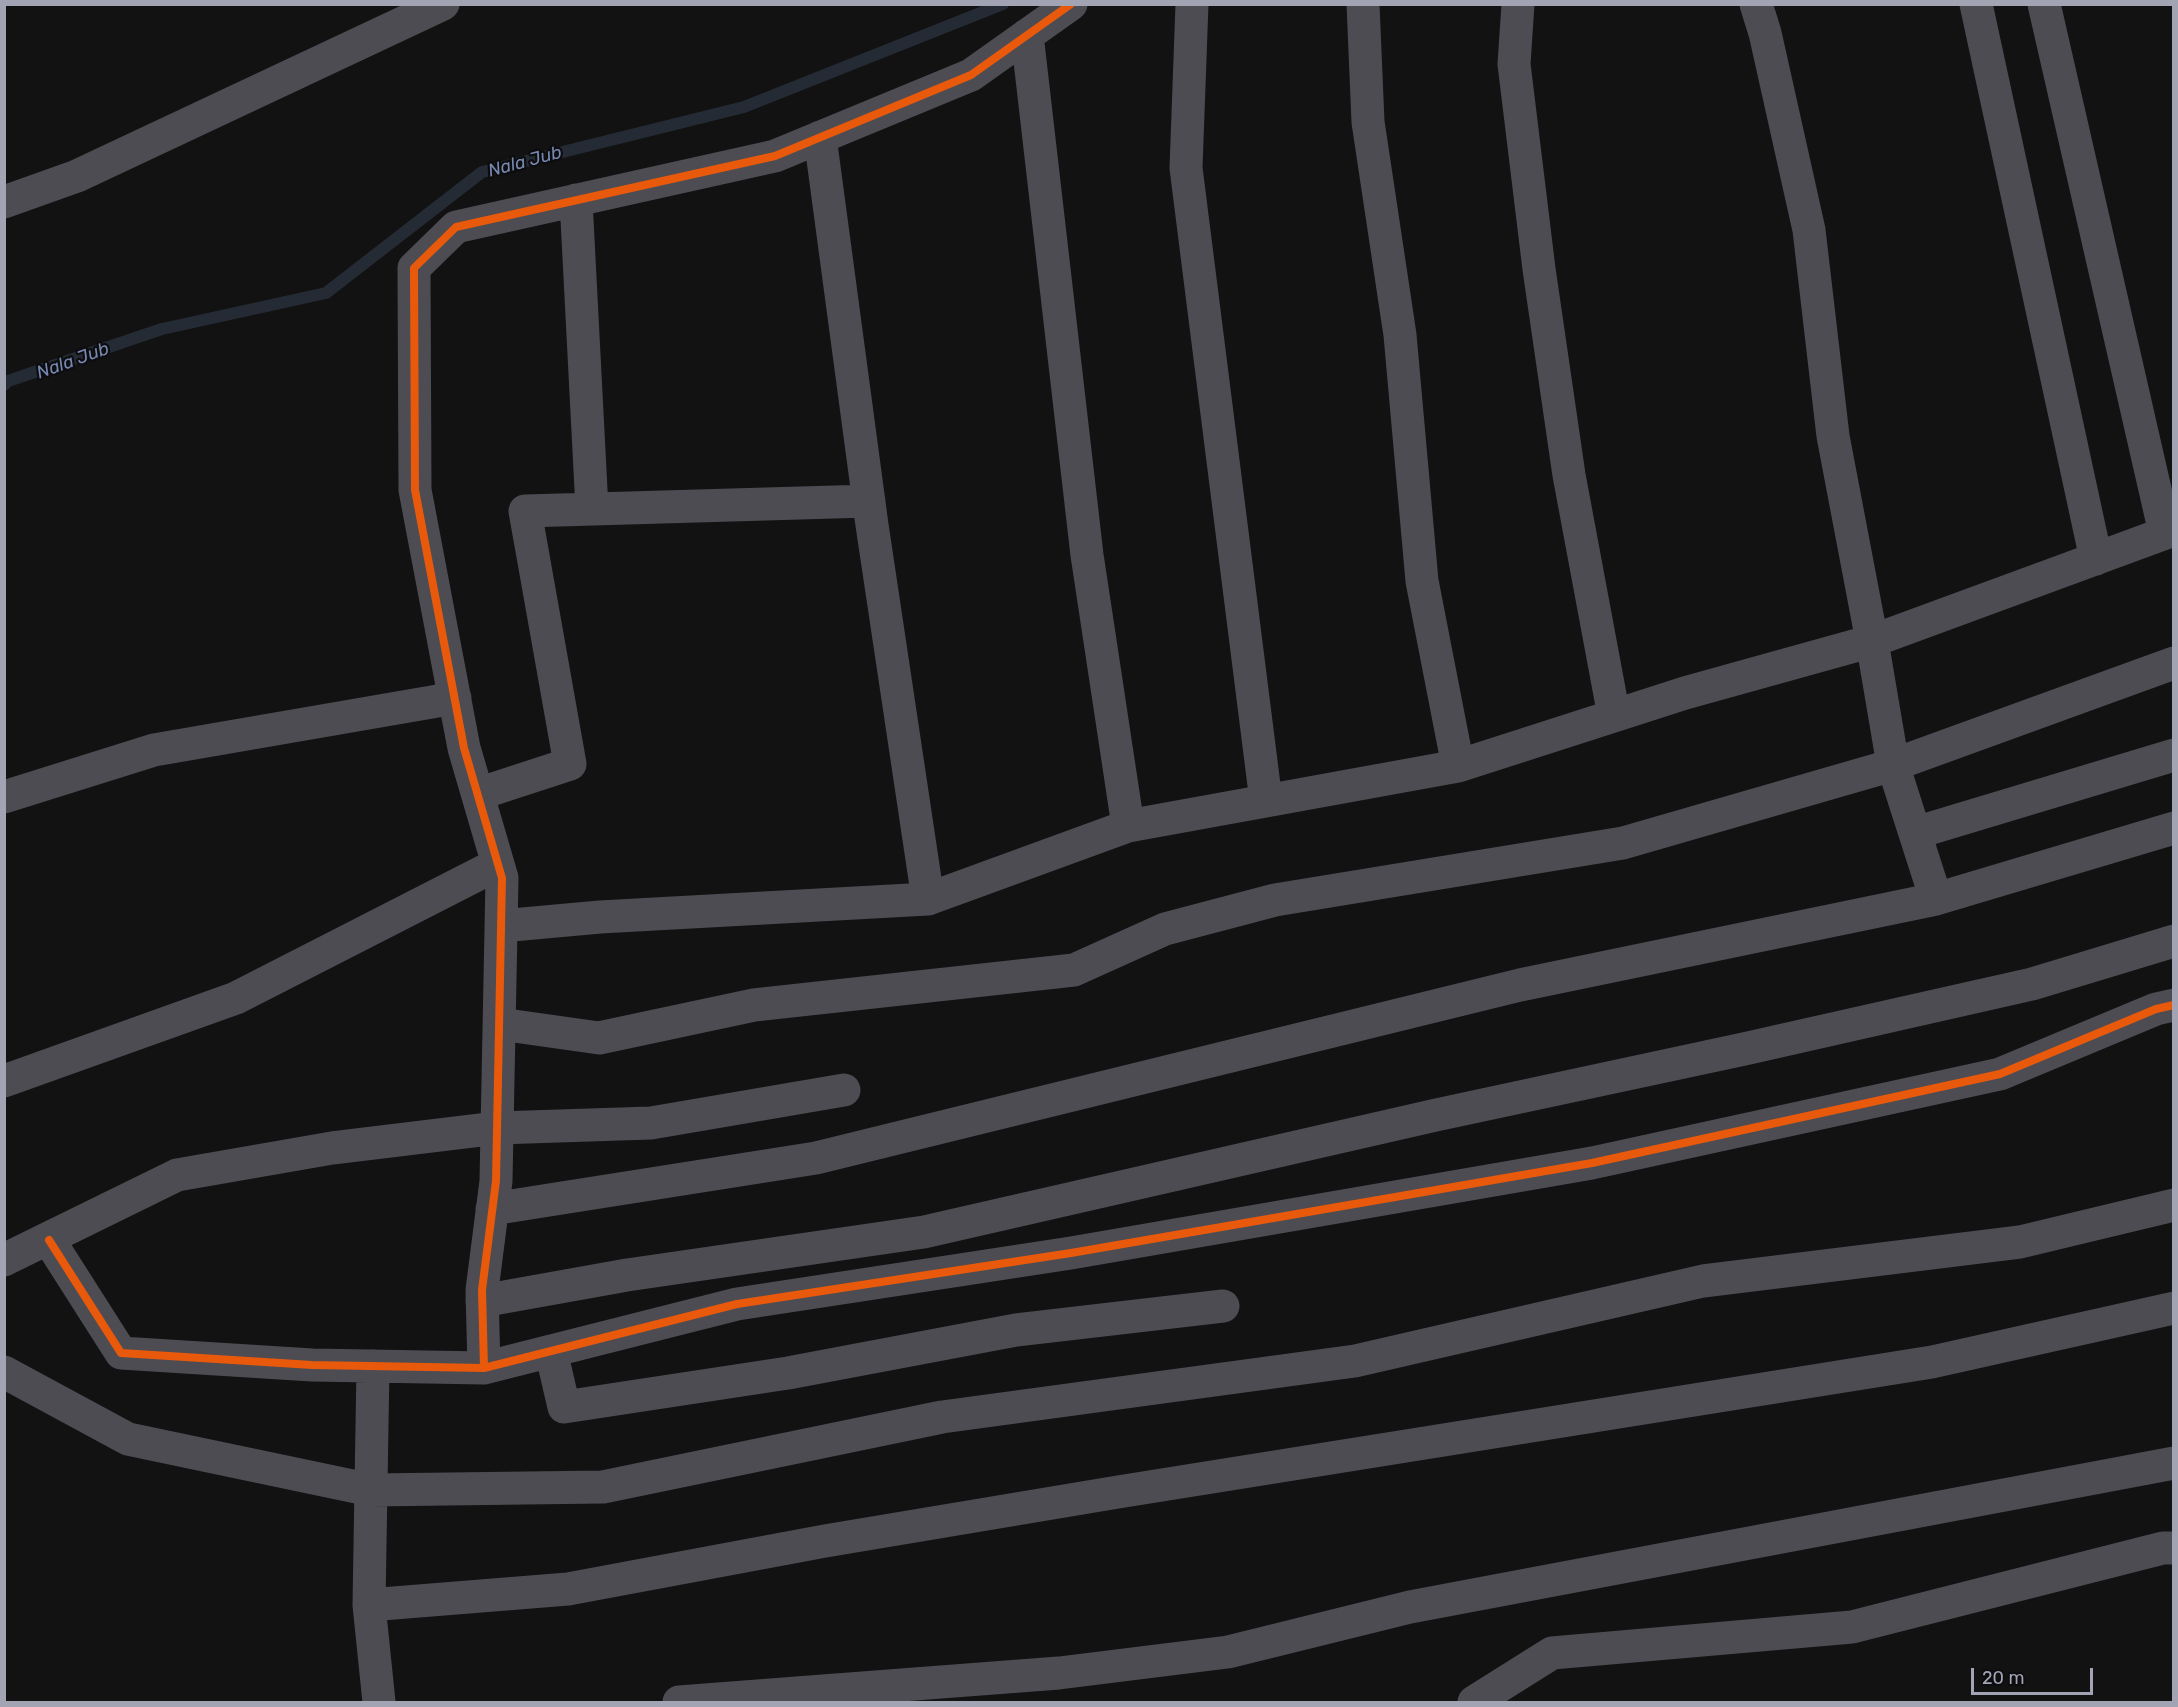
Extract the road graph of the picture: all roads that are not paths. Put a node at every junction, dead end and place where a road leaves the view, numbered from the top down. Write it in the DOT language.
graph roads {
  1 [pos="443,4"];
  2 [pos="1071,4"];
  3 [pos="1192,4"];
  4 [pos="1363,4"];
  5 [pos="1518,4"];
  6 [pos="1756,4"];
  7 [pos="1976,4"];
  8 [pos="2044,4"];
  9 [pos="1027,35"];
  10 [pos="820,137"];
  11 [pos="576,200"];
  12 [pos="4,202"];
  13 [pos="869,501"];
  14 [pos="592,509"];
  15 [pos="2169,531"];
  16 [pos="2096,559"];
  17 [pos="1872,641"];
  18 [pos="2174,663"];
  19 [pos="455,698"];
  20 [pos="1614,716"];
  21 [pos="2174,755"];
  22 [pos="1893,765"];
  23 [pos="1458,766"];
  24 [pos="478,794"];
  25 [pos="4,797"];
  26 [pos="1266,801"];
  27 [pos="1128,826"];
  28 [pos="2174,828"];
  29 [pos="1915,834"];
  30 [pos="498,864"];
  31 [pos="928,899"];
  32 [pos="1936,899"];
  33 [pos="501,926"];
  34 [pos="2174,941"];
  35 [pos="2174,1005"];
  36 [pos="500,1024"];
  37 [pos="4,1081"];
  38 [pos="844,1090"];
  39 [pos="497,1128"];
  40 [pos="2174,1205"];
  41 [pos="492,1209"];
  42 [pos="49,1240"];
  43 [pos="4,1260"];
  44 [pos="482,1301"];
  45 [pos="1223,1305"];
  46 [pos="2174,1308"];
  47 [pos="551,1351"];
  48 [pos="373,1366"];
  49 [pos="484,1368"];
  50 [pos="4,1372"];
  51 [pos="2174,1463"];
  52 [pos="371,1490"];
  53 [pos="2174,1548"];
  54 [pos="369,1605"];
  55 [pos="379,1702"];
  56 [pos="679,1702"];
  57 [pos="1474,1702"];
  1 -- 12 [label="street"];
  2 -- 9 [label="street"];
  3 -- 26 [label="street"];
  4 -- 23 [label="street"];
  5 -- 20 [label="street"];
  6 -- 17 [label="street"];
  7 -- 16 [label="street"];
  8 -- 15 [label="street"];
  9 -- 10 [label="street"];
  9 -- 27 [label="street"];
  10 -- 11 [label="street"];
  10 -- 13 [label="street"];
  11 -- 14 [label="street"];
  11 -- 19 [label="street"];
  13 -- 14 [label="street"];
  13 -- 31 [label="street"];
  14 -- 24 [label="street"];
  15 -- 16 [label="street"];
  16 -- 17 [label="street"];
  17 -- 20 [label="street"];
  17 -- 22 [label="street"];
  18 -- 22 [label="street"];
  19 -- 24 [label="street"];
  19 -- 25 [label="street"];
  20 -- 23 [label="street"];
  21 -- 29 [label="street"];
  22 -- 29 [label="street"];
  22 -- 36 [label="street"];
  23 -- 26 [label="street"];
  24 -- 30 [label="street"];
  26 -- 27 [label="street"];
  27 -- 31 [label="street"];
  28 -- 32 [label="street"];
  29 -- 32 [label="street"];
  30 -- 33 [label="street"];
  30 -- 37 [label="street"];
  31 -- 33 [label="street"];
  32 -- 41 [label="street"];
  33 -- 36 [label="street"];
  34 -- 44 [label="street"];
  35 -- 47 [label="street"];
  36 -- 39 [label="street"];
  38 -- 39 [label="street"];
  39 -- 41 [label="street"];
  39 -- 42 [label="street"];
  40 -- 52 [label="street"];
  41 -- 44 [label="street"];
  42 -- 43 [label="street"];
  42 -- 48 [label="street"];
  44 -- 49 [label="street"];
  45 -- 47 [label="street"];
  46 -- 54 [label="street"];
  47 -- 49 [label="street"];
  48 -- 49 [label="street"];
  48 -- 52 [label="street"];
  50 -- 52 [label="street"];
  51 -- 56 [label="street"];
  52 -- 54 [label="street"];
  53 -- 57 [label="street"];
  54 -- 55 [label="street"];
}
